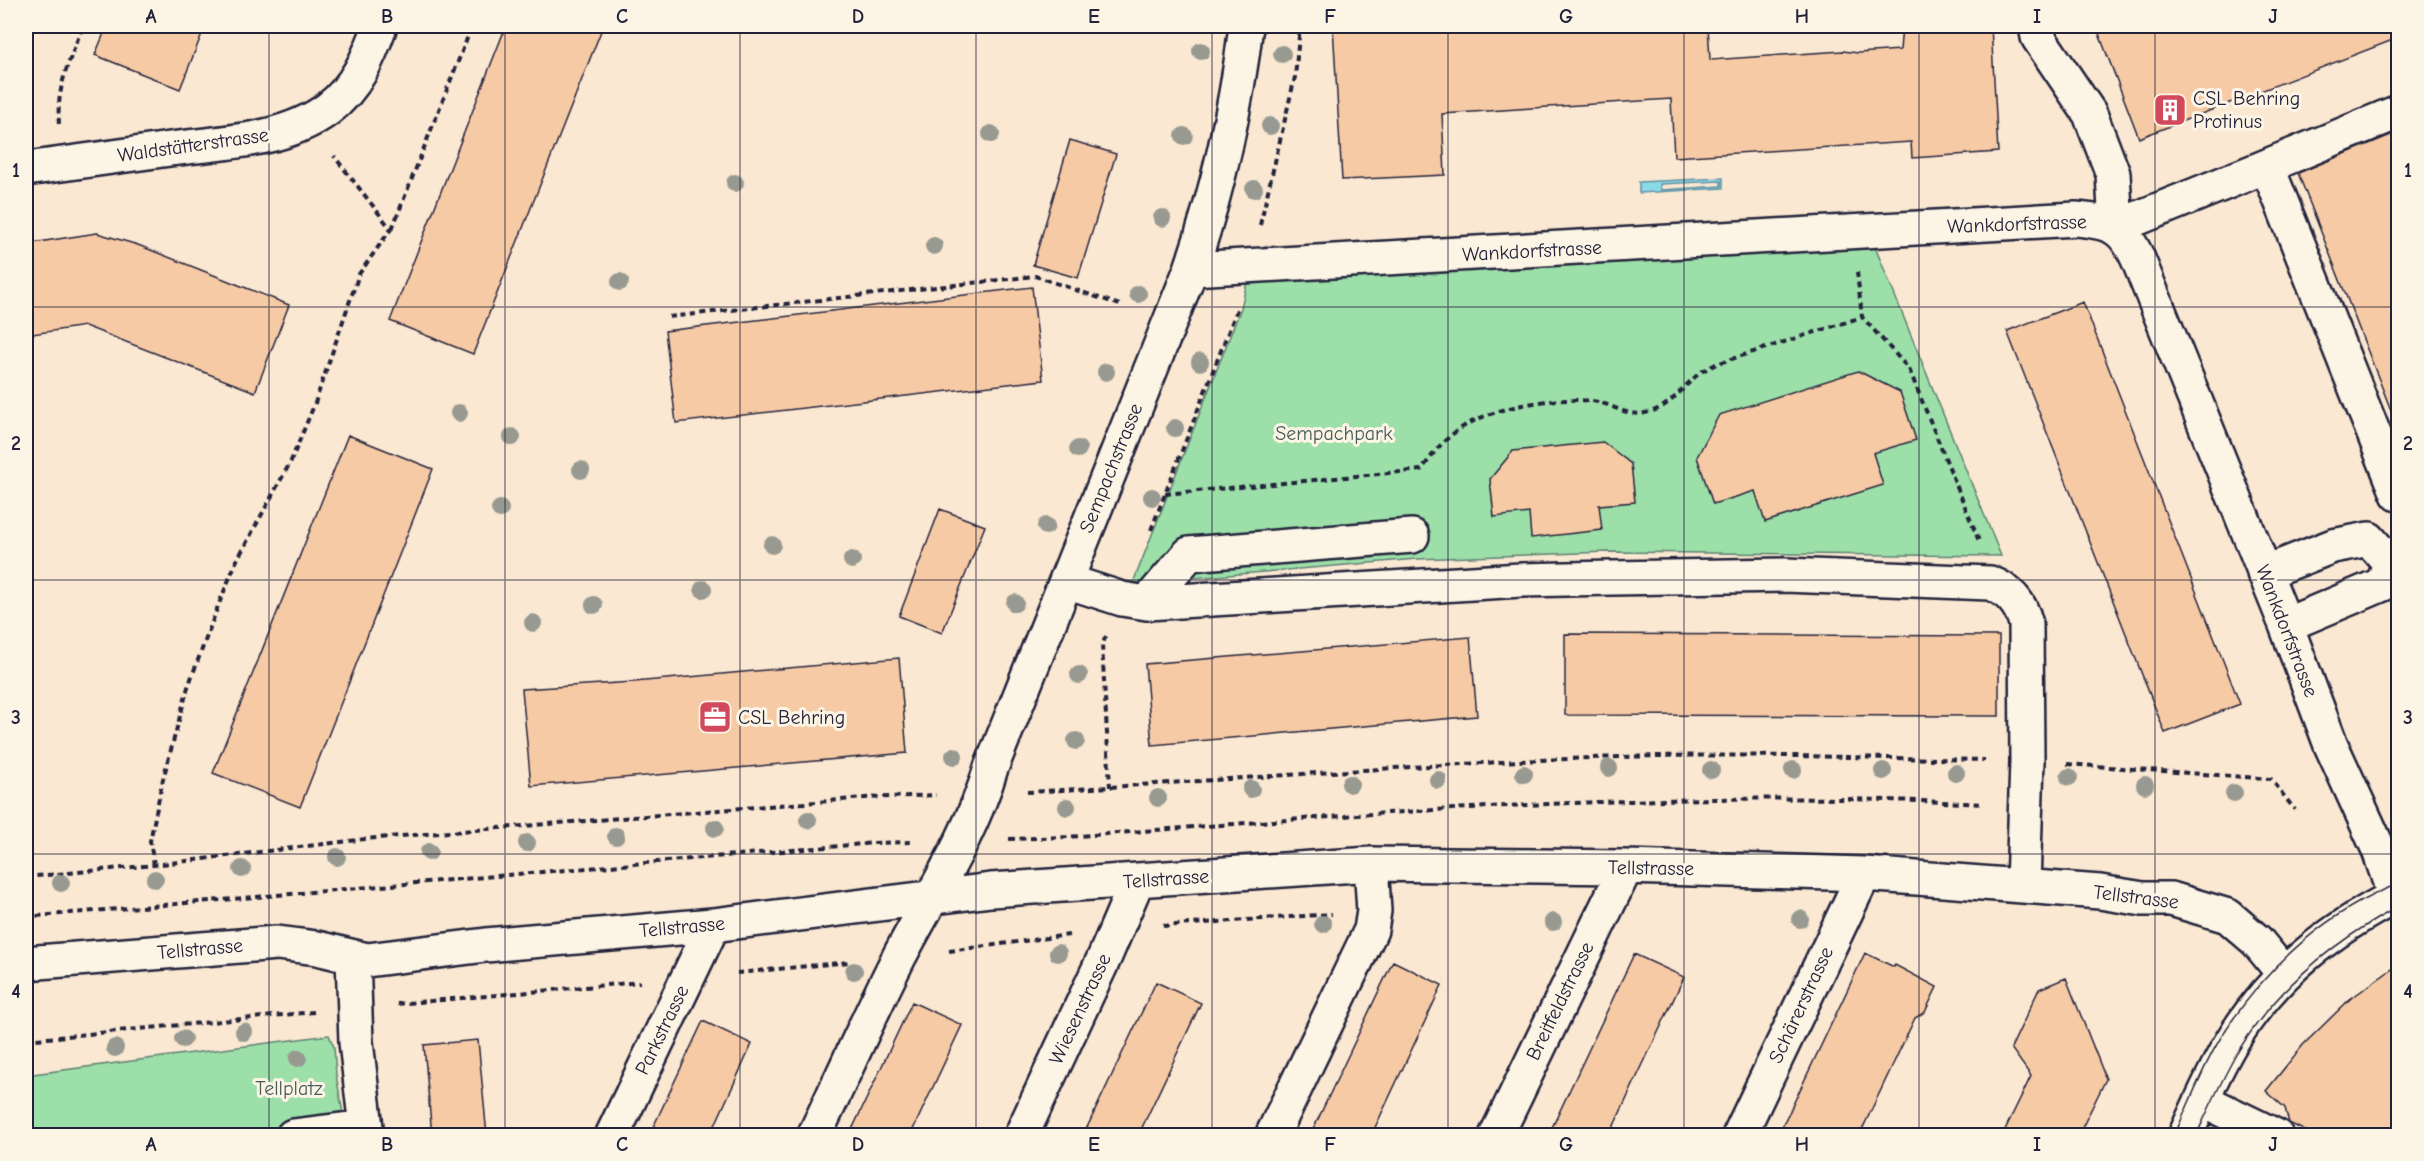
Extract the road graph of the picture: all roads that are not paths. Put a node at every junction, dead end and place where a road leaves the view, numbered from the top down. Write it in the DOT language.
graph roads {
  1 [pos="381,26"];
  2 [pos="1246,26"];
  3 [pos="2036,26"];
  4 [pos="2398,112"];
  5 [pos="2267,166"];
  6 [pos="26,169"];
  7 [pos="2116,227"];
  8 [pos="1191,269"];
  9 [pos="2398,494"];
  10 [pos="1412,536"];
  11 [pos="2394,561"];
  12 [pos="2264,573"];
  13 [pos="1066,581"];
  14 [pos="1134,601"];
  15 [pos="2286,625"];
  16 [pos="1371,864"];
  17 [pos="1626,867"];
  18 [pos="1864,874"];
  19 [pos="1137,881"];
  20 [pos="2023,886"];
  21 [pos="931,896"];
  22 [pos="2397,896"];
  23 [pos="712,925"];
  24 [pos="353,958"];
  25 [pos="26,963"];
  26 [pos="2284,974"];
  27 [pos="2202,1100"];
  28 [pos="366,1131"];
  29 [pos="294,1136"];
  30 [pos="612,1136"];
  31 [pos="814,1136"];
  32 [pos="1021,1136"];
  33 [pos="1272,1136"];
  34 [pos="1496,1136"];
  35 [pos="1739,1136"];
  36 [pos="2185,1136"];
  37 [pos="2276,1136"];
  1 -- 6 [label="street, Waldstätterstrasse"];
  2 -- 8 [label="street, Sempachstrasse"];
  3 -- 7 [label="street"];
  4 -- 5 [label="street"];
  5 -- 7 [label="street"];
  5 -- 9 [label="street"];
  7 -- 8 [label="street, Wankdorfstrasse"];
  7 -- 12 [label="street, Wankdorfstrasse"];
  8 -- 13 [label="street, Sempachstrasse"];
  10 -- 14 [label="street"];
  11 -- 12 [label="street"];
  11 -- 15 [label="street"];
  12 -- 15 [label="street, Wankdorfstrasse"];
  13 -- 14 [label="street"];
  13 -- 21 [label="street, Sempachstrasse"];
  14 -- 20 [label="street"];
  15 -- 22 [label="street, Wankdorfstrasse"];
  16 -- 17 [label="street, Tellstrasse"];
  16 -- 19 [label="street, Tellstrasse"];
  16 -- 33 [label="street"];
  17 -- 18 [label="street, Tellstrasse"];
  17 -- 34 [label="street, Breitfeldstrasse"];
  18 -- 20 [label="street, Tellstrasse"];
  18 -- 35 [label="street, Schärerstrasse"];
  19 -- 21 [label="street, Tellstrasse"];
  19 -- 32 [label="street, Wiesenstrasse"];
  20 -- 26 [label="street, Tellstrasse"];
  21 -- 23 [label="street, Tellstrasse"];
  21 -- 31 [label="street"];
  22 -- 26 [label="street"];
  23 -- 24 [label="street, Tellstrasse"];
  23 -- 30 [label="street, Parkstrasse"];
  24 -- 25 [label="street, Tellstrasse"];
  24 -- 28 [label="street"];
  26 -- 27 [label="street"];
  27 -- 36 [label="street"];
  27 -- 37 [label="street"];
  28 -- 29 [label="street"];
}
